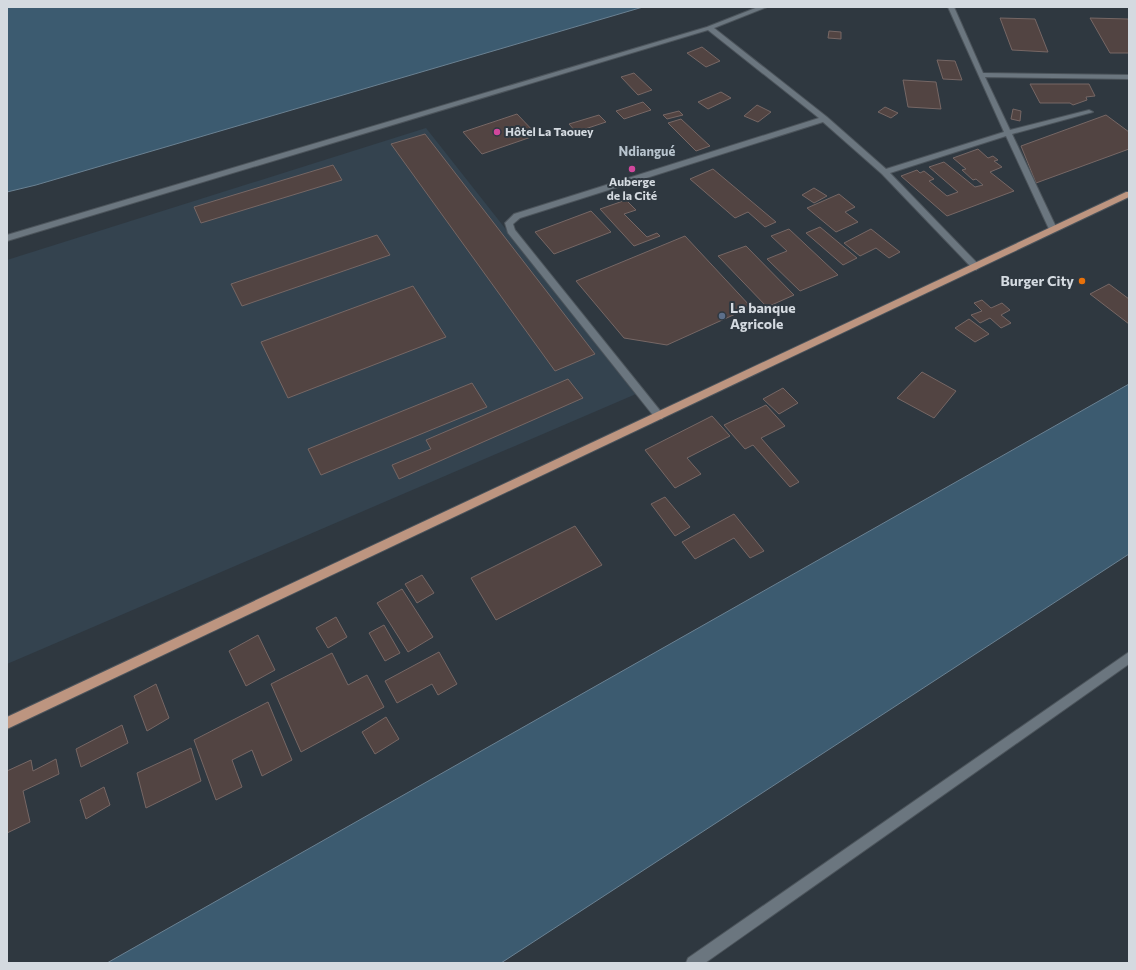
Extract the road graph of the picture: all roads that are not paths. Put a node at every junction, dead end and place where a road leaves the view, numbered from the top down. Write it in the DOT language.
graph roads {
  1 [pos="764,7"];
  2 [pos="951,7"];
  3 [pos="709,28"];
  4 [pos="981,75"];
  5 [pos="1129,77"];
  6 [pos="1089,112"];
  7 [pos="824,119"];
  8 [pos="1008,133"];
  9 [pos="885,172"];
  10 [pos="1129,194"];
  11 [pos="1052,229"];
  12 [pos="7,238"];
  13 [pos="976,267"];
  14 [pos="659,416"];
  15 [pos="1129,657"];
  16 [pos="7,723"];
  17 [pos="693,963"];
  1 -- 3 [label="street"];
  2 -- 4 [label="street"];
  3 -- 7 [label="street"];
  3 -- 12 [label="street"];
  4 -- 5 [label="street"];
  4 -- 8 [label="street"];
  6 -- 8 [label="street"];
  7 -- 9 [label="street"];
  7 -- 14 [label="street"];
  8 -- 9 [label="street"];
  8 -- 11 [label="street"];
  9 -- 13 [label="street"];
  10 -- 11 [label="main road"];
  11 -- 13 [label="main road"];
  13 -- 14 [label="main road"];
  14 -- 16 [label="main road"];
  15 -- 17 [label="street"];
}
